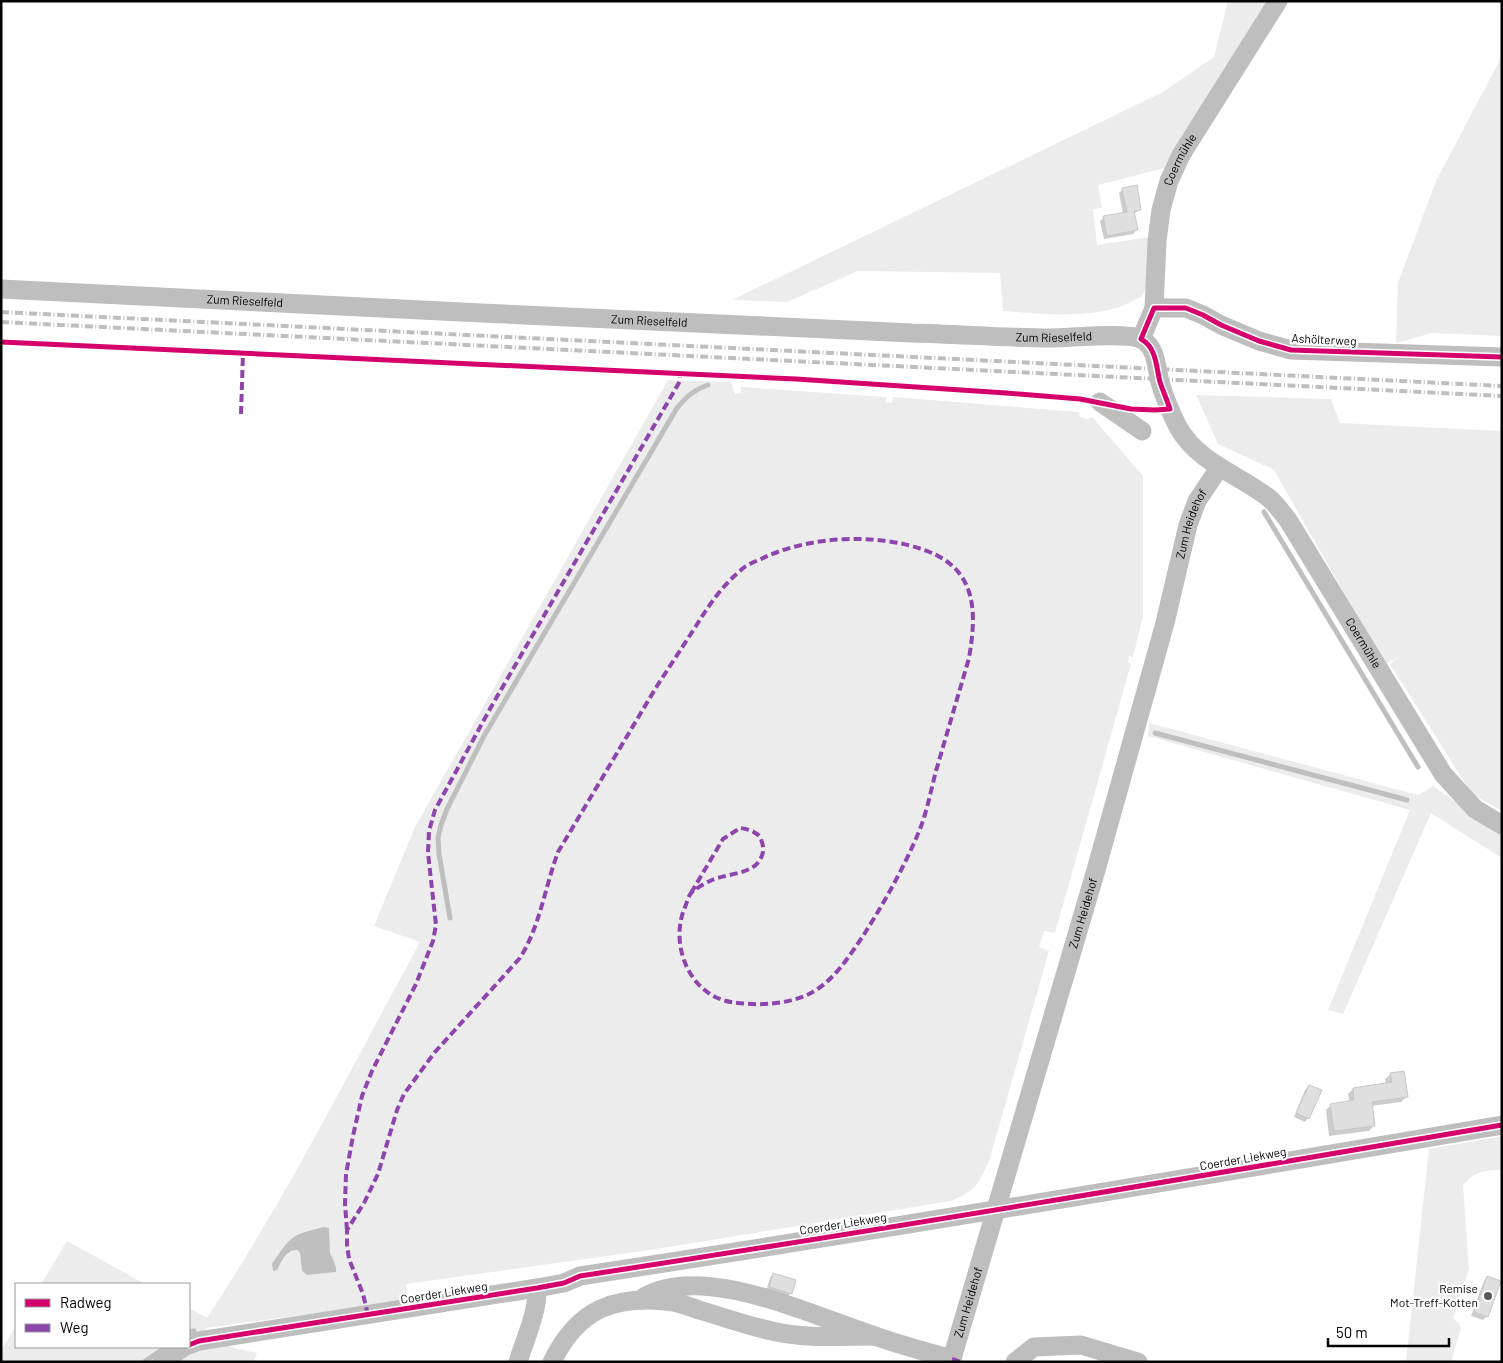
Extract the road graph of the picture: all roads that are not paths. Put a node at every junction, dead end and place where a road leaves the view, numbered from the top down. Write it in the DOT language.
graph roads {
  1 [pos="1278,1"];
  2 [pos="1,289"];
  3 [pos="1154,308"];
  4 [pos="1141,339"];
  5 [pos="1502,357"];
  6 [pos="1100,402"];
  7 [pos="1142,431"];
  8 [pos="1219,468"];
  9 [pos="1502,825"];
  10 [pos="1502,1125"];
  11 [pos="997,1210"];
  12 [pos="537,1288"];
  13 [pos="640,1300"];
  14 [pos="875,1336"];
  15 [pos="190,1344"];
  16 [pos="183,1348"];
  17 [pos="952,1360"];
  18 [pos="162,1362"];
  19 [pos="518,1362"];
  20 [pos="552,1362"];
  21 [pos="1015,1362"];
  22 [pos="1138,1362"];
  1 -- 3 [label="street, Coermühle"];
  2 -- 4 [label="street, Zum Rieselfeld"];
  3 -- 4 [label="street, Coermühle"];
  3 -- 5 [label="street, Ashölterweg"];
  4 -- 8 [label="street"];
  6 -- 7 [label="street"];
  8 -- 9 [label="street, Coermühle"];
  8 -- 11 [label="street, Zum Heidehof"];
  10 -- 11 [label="street, Coerder Liekweg"];
  11 -- 12 [label="street, Coerder Liekweg"];
  11 -- 17 [label="street, Zum Heidehof"];
  12 -- 15 [label="street, Coerder Liekweg"];
  12 -- 19 [label="street"];
  13 -- 14 [label="street"];
  13 -- 14 [label="street"];
  13 -- 20 [label="street"];
  14 -- 17 [label="street"];
  16 -- 18 [label="street"];
  21 -- 22 [label="street"];
}
